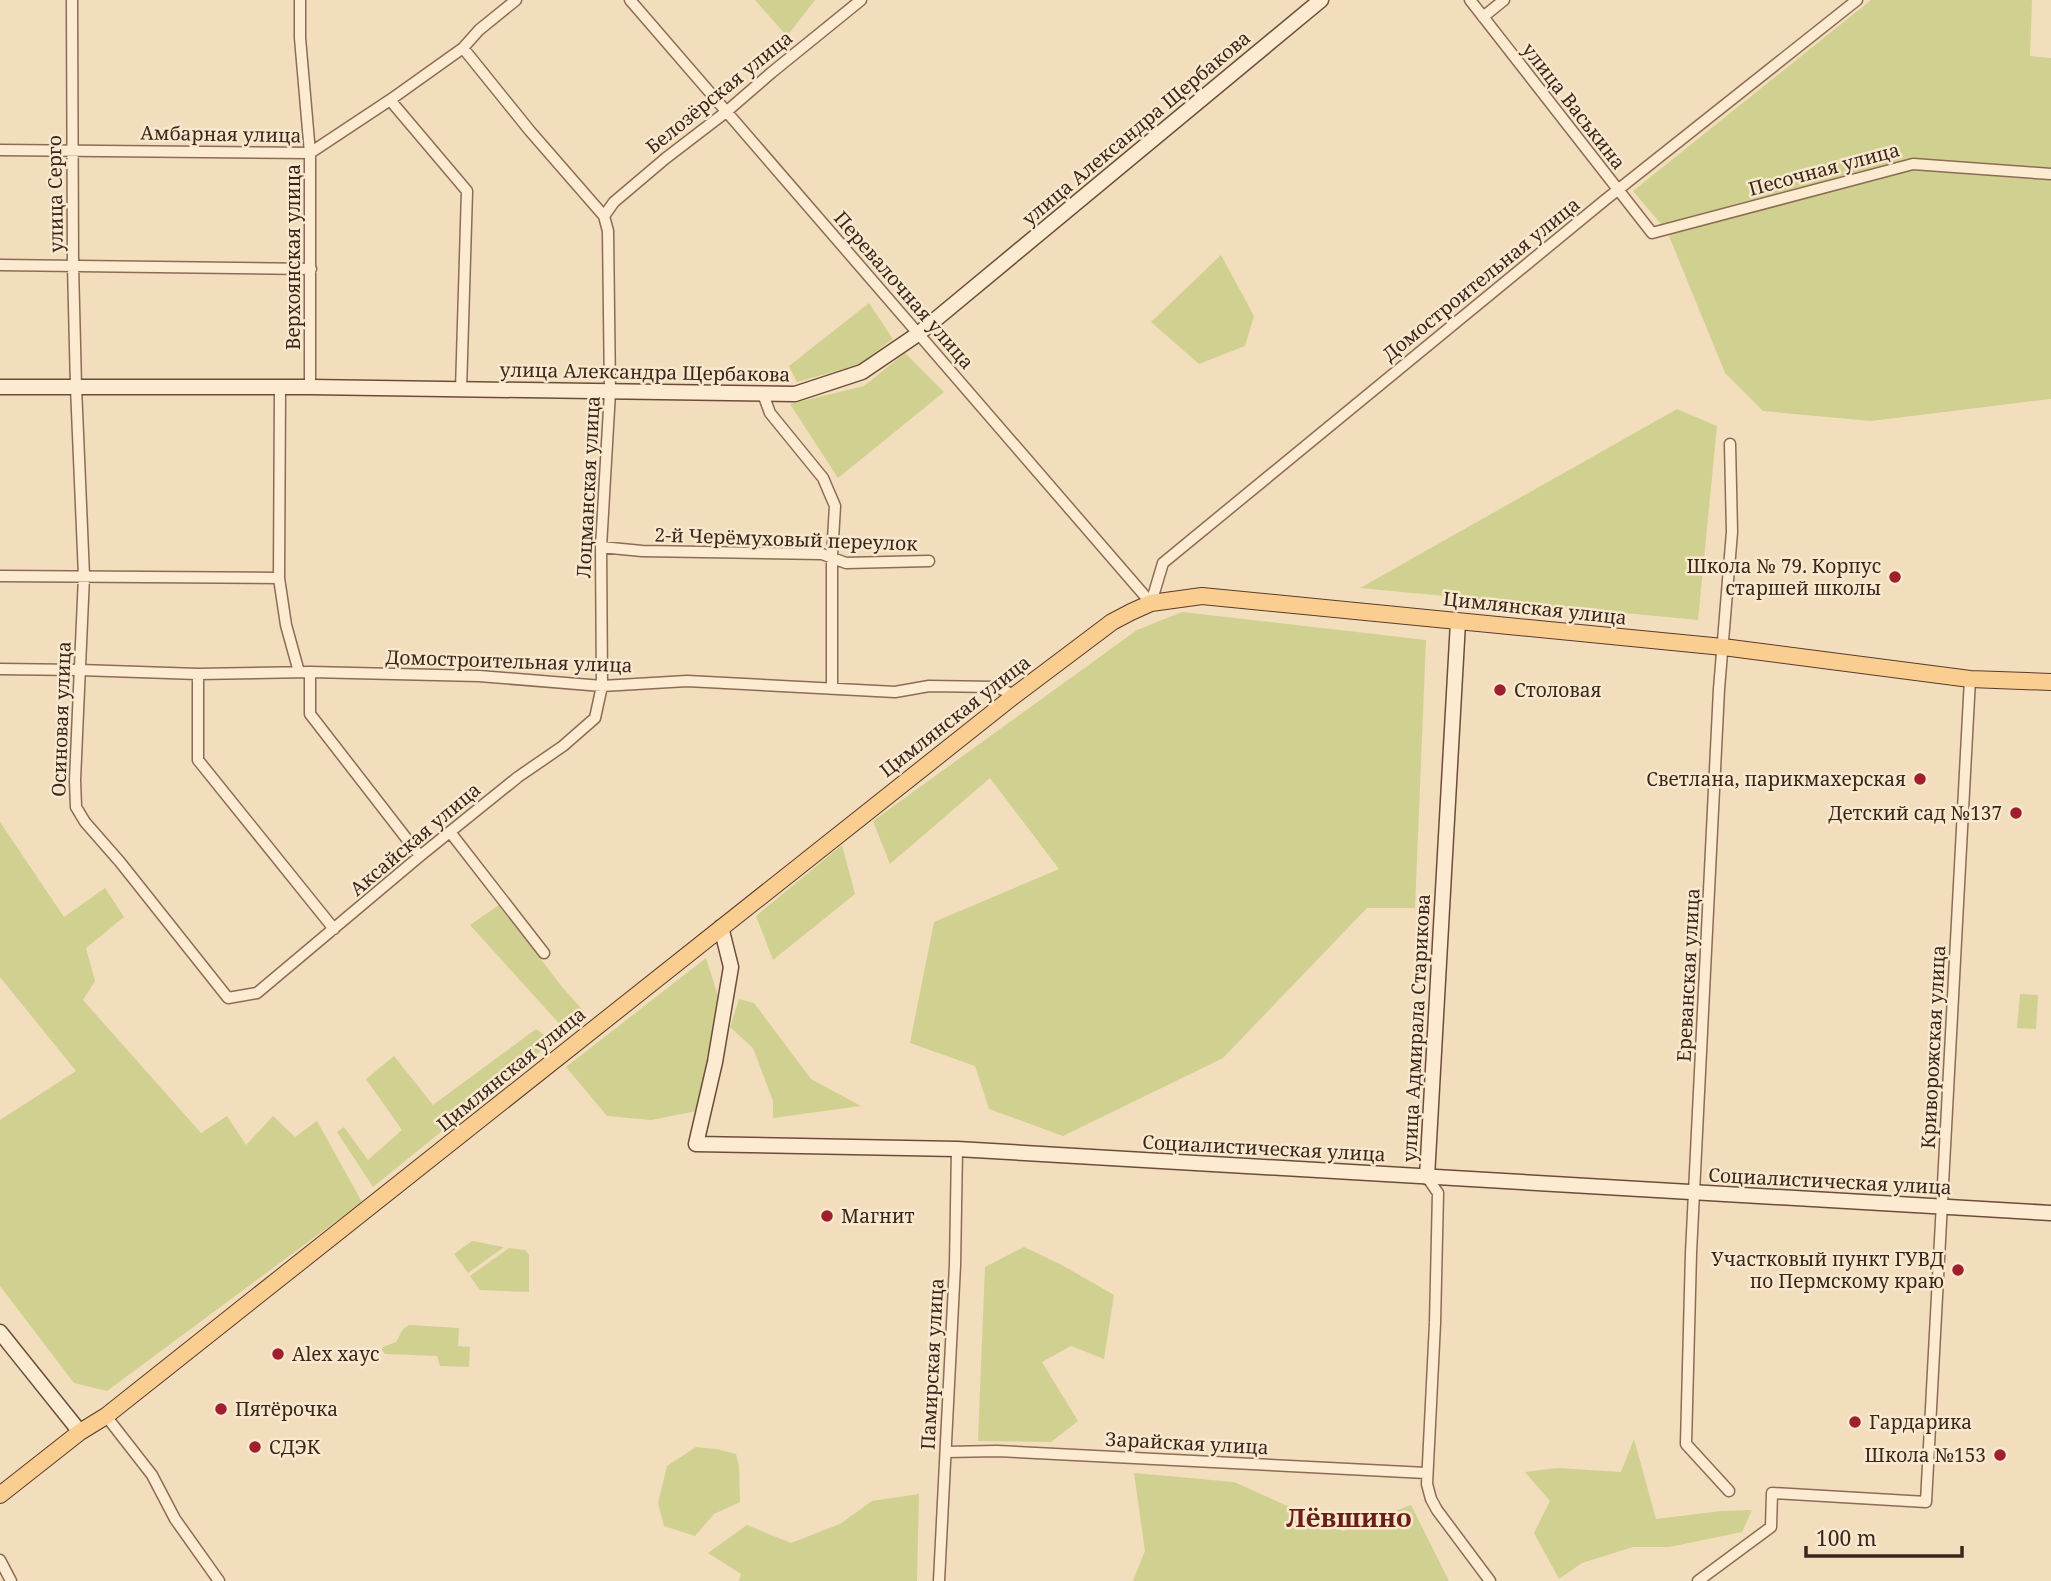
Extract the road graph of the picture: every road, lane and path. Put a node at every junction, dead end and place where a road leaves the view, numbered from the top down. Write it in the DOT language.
graph roads {
  1 [pos="72,0"];
  2 [pos="300,0"];
  3 [pos="516,0"];
  4 [pos="630,0"];
  5 [pos="861,0"];
  6 [pos="1321,0"];
  7 [pos="1470,0"];
  8 [pos="1504,0"];
  9 [pos="1857,0"];
  10 [pos="1483,18"];
  11 [pos="463,48"];
  12 [pos="390,100"];
  13 [pos="726,111"];
  14 [pos="0,150"];
  15 [pos="72,150"];
  16 [pos="310,153"];
  17 [pos="2051,174"];
  18 [pos="1618,190"];
  19 [pos="604,216"];
  20 [pos="1651,233"];
  21 [pos="0,265"];
  22 [pos="73,265"];
  23 [pos="311,269"];
  24 [pos="918,334"];
  25 [pos="0,387"];
  26 [pos="76,387"];
  27 [pos="310,387"];
  28 [pos="279,388"];
  29 [pos="461,390"];
  30 [pos="610,392"];
  31 [pos="763,394"];
  32 [pos="1730,444"];
  33 [pos="601,547"];
  34 [pos="832,556"];
  35 [pos="929,561"];
  36 [pos="0,576"];
  37 [pos="84,576"];
  38 [pos="279,578"];
  39 [pos="1151,603"];
  40 [pos="1458,622"];
  41 [pos="1723,647"];
  42 [pos="0,669"];
  43 [pos="80,670"];
  44 [pos="305,672"];
  45 [pos="198,674"];
  46 [pos="1970,679"];
  47 [pos="2051,682"];
  48 [pos="602,686"];
  49 [pos="832,689"];
  50 [pos="1015,695"];
  51 [pos="450,832"];
  52 [pos="420,856"];
  53 [pos="721,927"];
  54 [pos="334,929"];
  55 [pos="544,953"];
  56 [pos="228,998"];
  57 [pos="957,1149"];
  58 [pos="1427,1177"];
  59 [pos="957,1181"];
  60 [pos="944,1182"];
  61 [pos="1694,1193"];
  62 [pos="1942,1207"];
  63 [pos="2051,1213"];
  64 [pos="0,1332"];
  65 [pos="106,1416"];
  66 [pos="80,1433"];
  67 [pos="946,1452"];
  68 [pos="1426,1473"];
  69 [pos="1729,1492"];
  70 [pos="0,1495"];
  71 [pos="0,1560"];
  72 [pos="11,1581"];
  73 [pos="219,1581"];
  74 [pos="939,1581"];
  75 [pos="1490,1581"];
  76 [pos="1698,1581"];
  1 -- 15 [label="street, улица Серго"];
  2 -- 16 [label="street, Верхоянская улица"];
  3 -- 11 [label="street, Амбарная улица"];
  4 -- 13 [label="street, Перевалочная улица"];
  5 -- 13 [label="street, Белозёрская улица"];
  6 -- 24 [label="street, улица Александра Щербакова"];
  7 -- 10 [label="street, улица Васькина"];
  8 -- 10 [label="street"];
  9 -- 18 [label="street, Домостроительная улица"];
  10 -- 18 [label="street, улица Васькина"];
  11 -- 12 [label="street, Амбарная улица"];
  11 -- 19 [label="street"];
  12 -- 16 [label="street, Амбарная улица"];
  12 -- 29 [label="street"];
  13 -- 19 [label="street, Белозёрская улица"];
  13 -- 24 [label="street, Перевалочная улица"];
  14 -- 15 [label="street, Амбарная улица"];
  15 -- 16 [label="street, Амбарная улица"];
  15 -- 22 [label="street, улица Серго"];
  16 -- 23 [label="street, Верхоянская улица"];
  17 -- 20 [label="street, Песочная улица"];
  18 -- 20 [label="street, улица Васькина"];
  18 -- 39 [label="street, Домостроительная улица"];
  19 -- 30 [label="street, Лоцманская улица"];
  21 -- 22 [label="street"];
  22 -- 23 [label="street"];
  22 -- 26 [label="street, улица Серго"];
  23 -- 27 [label="street, Верхоянская улица"];
  24 -- 31 [label="street, улица Александра Щербакова"];
  24 -- 39 [label="street, Перевалочная улица"];
  25 -- 26 [label="street, улица Александра Щербакова"];
  26 -- 28 [label="street, улица Александра Щербакова"];
  26 -- 37 [label="street, Осиновая улица"];
  27 -- 28 [label="street, улица Александра Щербакова"];
  27 -- 29 [label="street, улица Александра Щербакова"];
  28 -- 38 [label="street"];
  29 -- 30 [label="street, улица Александра Щербакова"];
  30 -- 31 [label="street, улица Александра Щербакова"];
  30 -- 33 [label="street, Лоцманская улица"];
  31 -- 34 [label="street"];
  32 -- 41 [label="street, Ереванская улица"];
  33 -- 34 [label="street, 2-й Черёмуховый переулок"];
  33 -- 48 [label="street, Лоцманская улица"];
  34 -- 35 [label="street, 2-й Черёмуховый переулок"];
  34 -- 49 [label="street"];
  36 -- 37 [label="street"];
  37 -- 38 [label="street"];
  37 -- 43 [label="street, Осиновая улица"];
  38 -- 44 [label="street"];
  39 -- 40 [label="main road, Цимлянская улица"];
  39 -- 50 [label="main road, Цимлянская улица"];
  40 -- 41 [label="main road, Цимлянская улица"];
  40 -- 58 [label="street, улица Адмирала Старикова"];
  41 -- 46 [label="main road, Цимлянская улица"];
  41 -- 61 [label="street, Ереванская улица"];
  42 -- 43 [label="street, Домостроительная улица"];
  43 -- 45 [label="street, Домостроительная улица"];
  43 -- 56 [label="street, Осиновая улица"];
  44 -- 45 [label="street, Домостроительная улица"];
  44 -- 48 [label="street, Домостроительная улица"];
  44 -- 52 [label="street"];
  45 -- 54 [label="street"];
  46 -- 47 [label="main road, Цимлянская улица"];
  46 -- 62 [label="street, Криворожская улица"];
  48 -- 49 [label="street, Домостроительная улица"];
  48 -- 51 [label="street, Аксайская улица"];
  49 -- 50 [label="street, Домостроительная улица"];
  50 -- 53 [label="main road, Цимлянская улица"];
  51 -- 52 [label="street, Аксайская улица"];
  51 -- 55 [label="street"];
  52 -- 54 [label="street, Аксайская улица"];
  53 -- 57 [label="street, Социалистическая улица"];
  53 -- 65 [label="main road, Цимлянская улица"];
  54 -- 56 [label="street, Аксайская улица"];
  57 -- 58 [label="street, Социалистическая улица"];
  57 -- 59 [label="street, Памирская улица"];
  58 -- 61 [label="street, Социалистическая улица"];
  58 -- 68 [label="street, улица Адмирала Старикова"];
  59 -- 60 [label="street"];
  59 -- 67 [label="street, Памирская улица"];
  61 -- 62 [label="street, Социалистическая улица"];
  61 -- 69 [label="street, Ереванская улица"];
  62 -- 63 [label="street, Социалистическая улица"];
  62 -- 76 [label="street, Криворожская улица"];
  64 -- 66 [label="street"];
  65 -- 66 [label="main road, Цимлянская улица"];
  65 -- 73 [label="street"];
  66 -- 70 [label="main road, Цимлянская улица"];
  67 -- 68 [label="street, Зарайская улица"];
  67 -- 74 [label="street, Памирская улица"];
  68 -- 75 [label="street, улица Адмирала Старикова"];
  71 -- 72 [label="street"];
}
